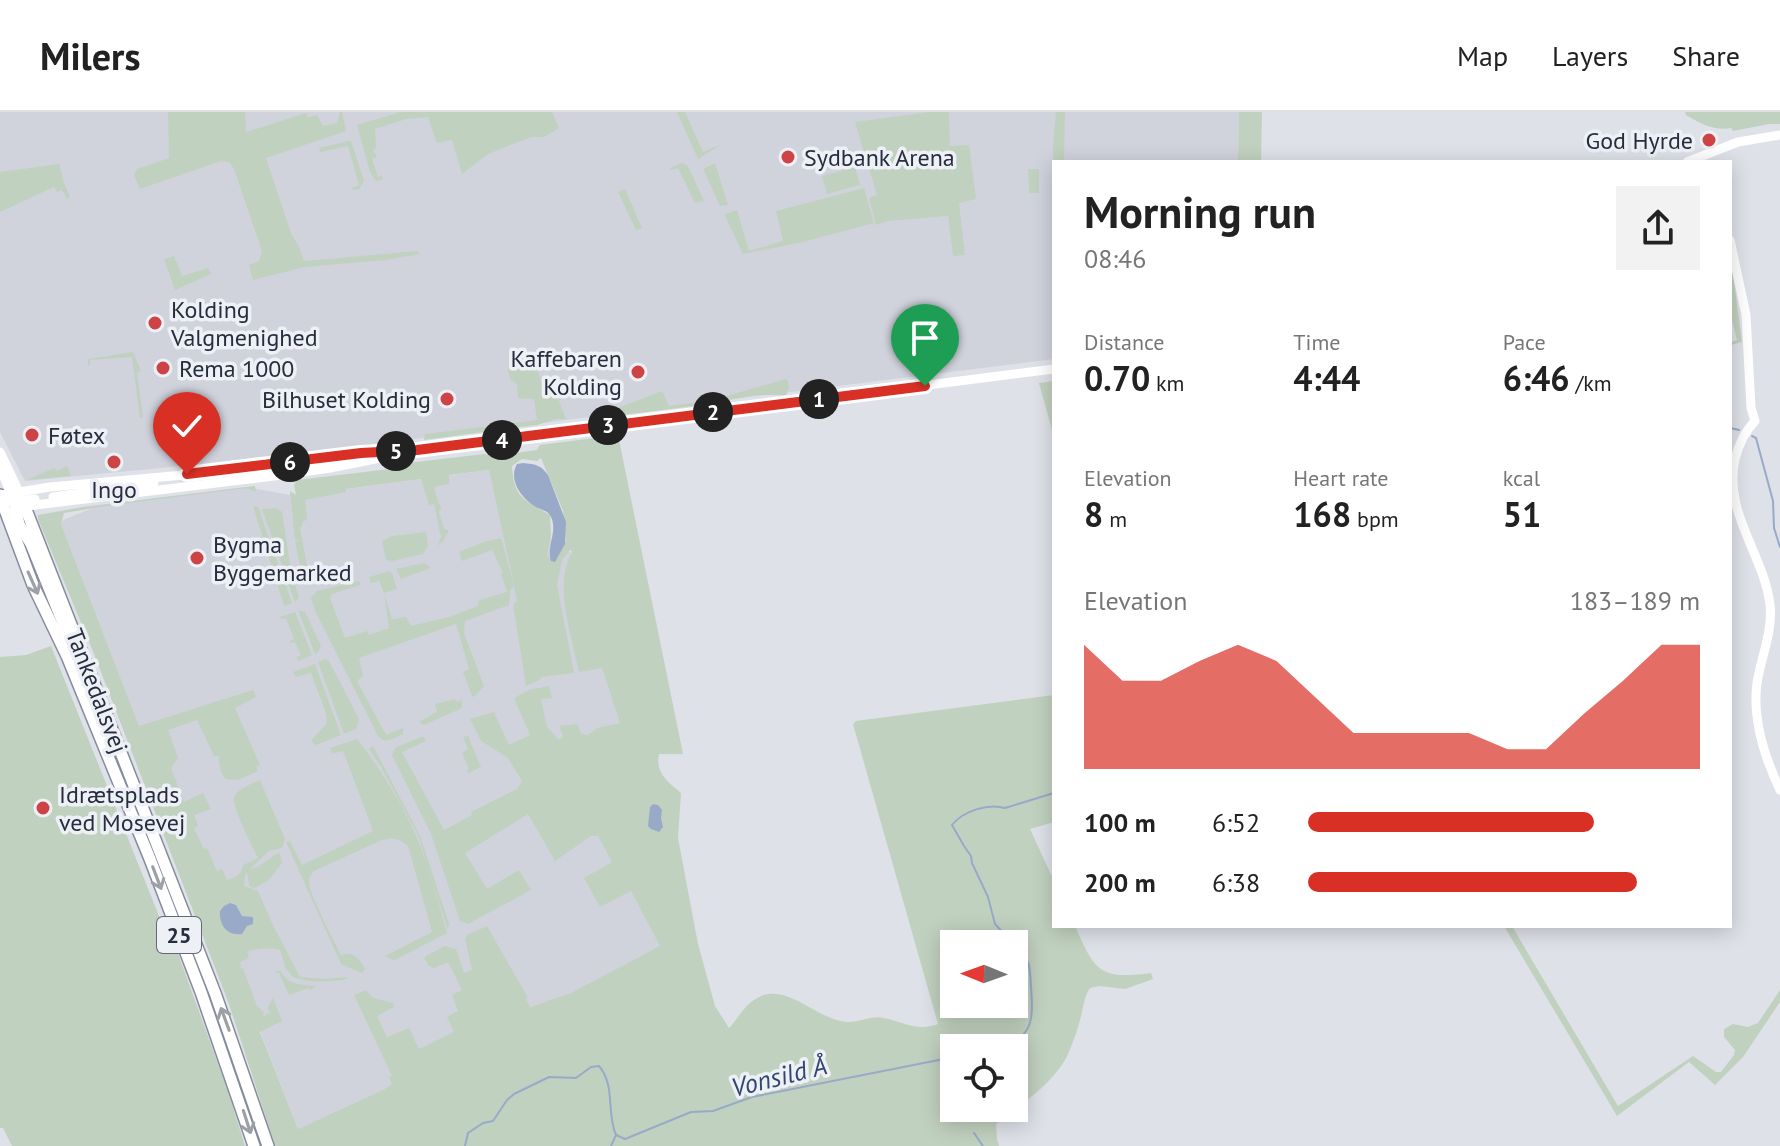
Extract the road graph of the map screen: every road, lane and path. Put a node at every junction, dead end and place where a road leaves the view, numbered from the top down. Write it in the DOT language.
graph roads {
  1 [pos="1780,135"];
  2 [pos="1707,158"];
  3 [pos="1732,248"];
  4 [pos="1052,369"];
  5 [pos="417,450"];
  6 [pos="0,452"];
  7 [pos="361,453"];
  8 [pos="281,463"];
  9 [pos="0,467"];
  10 [pos="282,475"];
  11 [pos="190,486"];
  12 [pos="1732,488"];
  13 [pos="1732,488"];
  14 [pos="10,501"];
  15 [pos="1780,790"];
  16 [pos="254,1146"];
  17 [pos="268,1146"];
  1 -- 2 [label="main road"];
  3 -- 12 [label="main road"];
  4 -- 5 [label="main road"];
  5 -- 7 [label="main road"];
  5 -- 10 [label="main road"];
  6 -- 14 [label="main road"];
  7 -- 8 [label="main road"];
  7 -- 10 [label="main road"];
  8 -- 11 [label="main road"];
  8 -- 14 [label="main road"];
  9 -- 14 [label="main road"];
  10 -- 11 [label="main road"];
  11 -- 14 [label="main road"];
  13 -- 15 [label="main road"];
  14 -- 16 [label="highway, Tankedalsvej / 25, one-way"];
  17 -- 14 [label="highway, Tankedalsvej / 25, one-way"];
}
